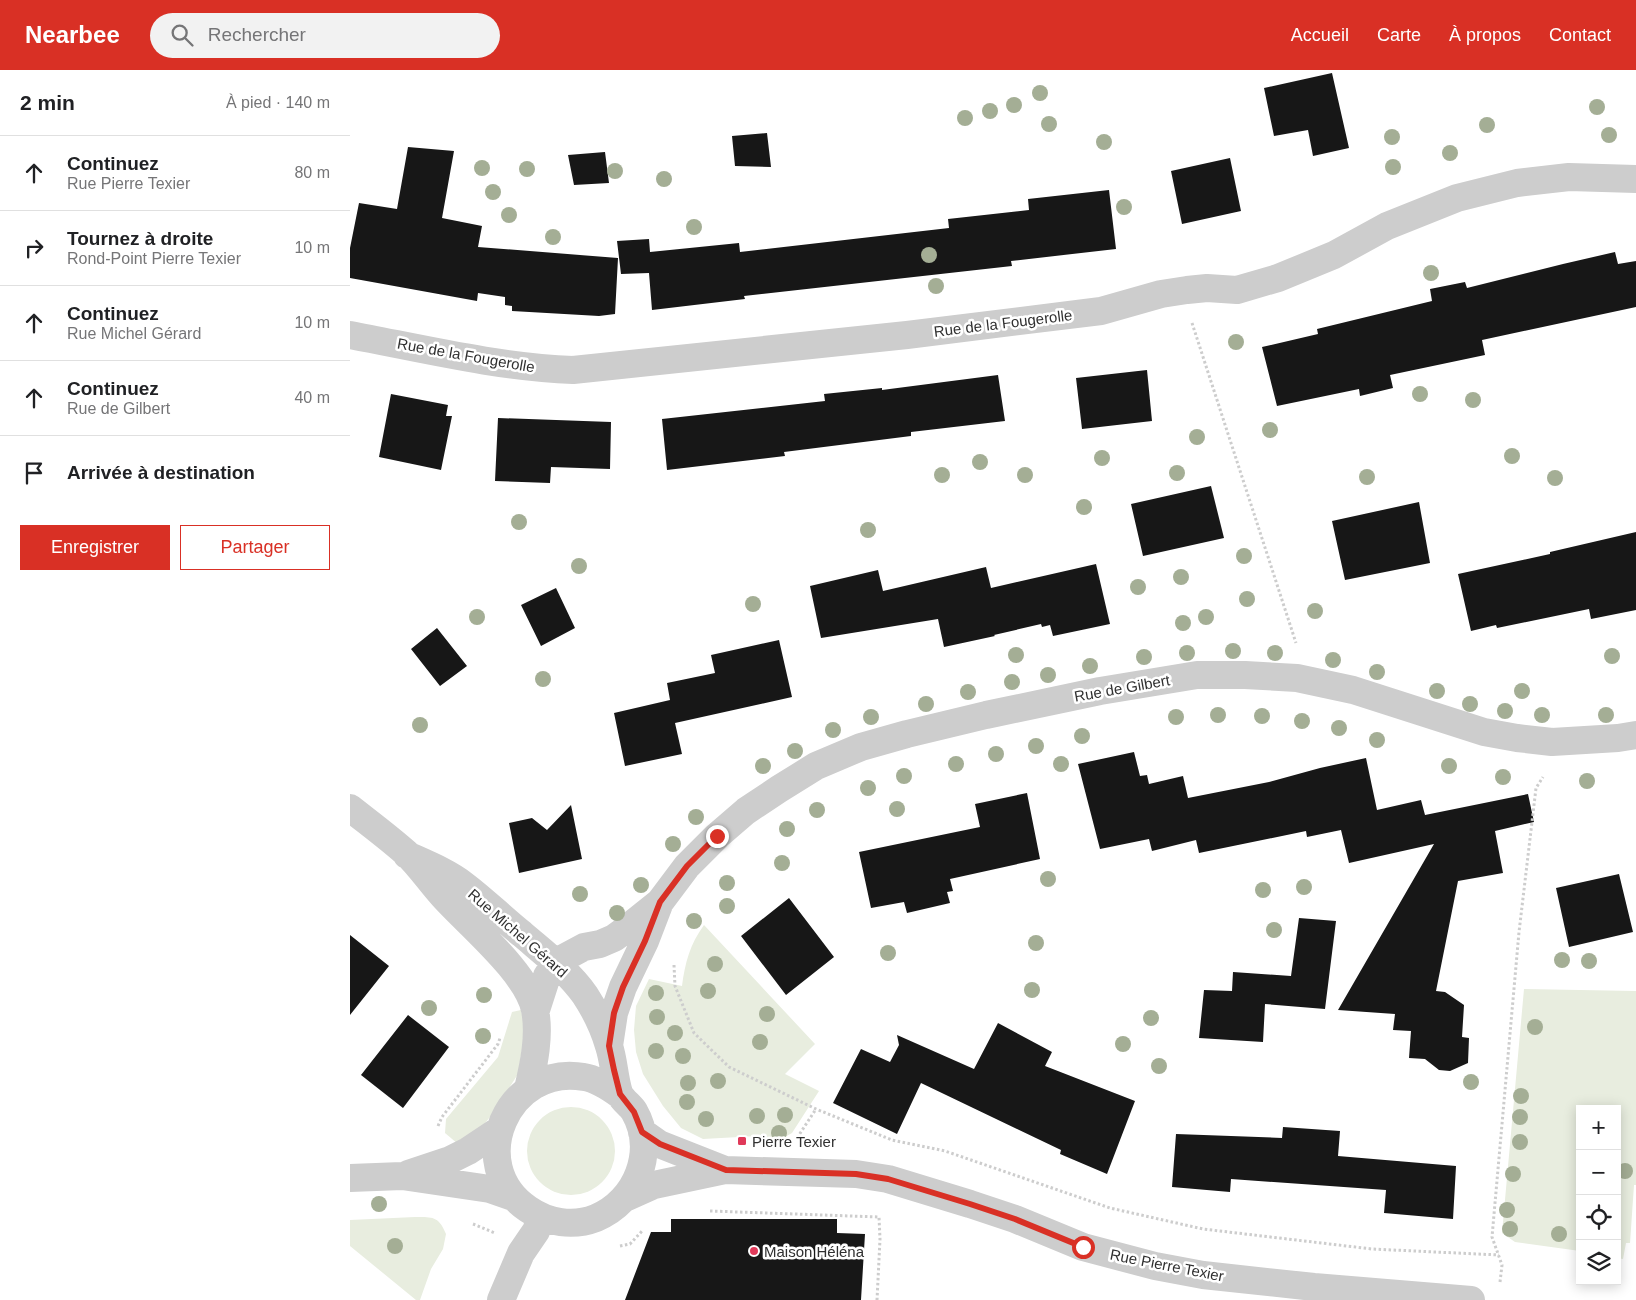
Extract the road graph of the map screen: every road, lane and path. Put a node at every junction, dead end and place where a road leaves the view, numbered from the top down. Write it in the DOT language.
graph roads {
  1 [pos="1636,179"];
  2 [pos="1192,323"];
  3 [pos="350,335"];
  4 [pos="1297,678"];
  5 [pos="1636,735"];
  6 [pos="1552,742"];
  7 [pos="350,808"];
  8 [pos="408,855"];
  9 [pos="660,902"];
  10 [pos="556,962"];
  11 [pos="536,1010"];
  12 [pos="609,1046"];
  13 [pos="528,1089"];
  14 [pos="620,1094"];
  15 [pos="816,1109"];
  16 [pos="498,1130"];
  17 [pos="642,1132"];
  18 [pos="726,1170"];
  19 [pos="402,1176"];
  20 [pos="350,1178"];
  21 [pos="513,1196"];
  22 [pos="625,1198"];
  23 [pos="541,1218"];
  24 [pos="879,1218"];
  25 [pos="1499,1255"];
  26 [pos="1500,1283"];
  27 [pos="501,1300"];
  28 [pos="877,1300"];
  29 [pos="1462,1300"];
  1 -- 3 [label="street, Rue de la Fougerolle"];
  2 -- 4 [label="path"];
  4 -- 6 [label="street, Rue de Gilbert"];
  4 -- 9 [label="street, Rue de Gilbert"];
  5 -- 6 [label="street, Rue de Gilbert"];
  6 -- 25 [label="path"];
  7 -- 8 [label="street, Rue Michel Gérard"];
  8 -- 10 [label="street, Rue Michel Gérard"];
  8 -- 11 [label="street, Rue Michel Gérard"];
  9 -- 10 [label="street, Rue de Gilbert"];
  9 -- 12 [label="street, Rue de Gilbert"];
  10 -- 11 [label="street"];
  10 -- 12 [label="street, Rue Michel Gérard"];
  11 -- 13 [label="street, Rue Michel Gérard"];
  12 -- 14 [label="street, Rue Michel Gérard"];
  13 -- 14 [label="street"];
  13 -- 16 [label="street"];
  14 -- 17 [label="street"];
  15 -- 25 [label="path"];
  16 -- 19 [label="street"];
  16 -- 21 [label="street"];
  17 -- 18 [label="street, Rue Pierre Texier"];
  17 -- 22 [label="street"];
  18 -- 22 [label="street, Rue Pierre Texier"];
  18 -- 29 [label="street, Rue Pierre Texier"];
  19 -- 20 [label="street"];
  19 -- 21 [label="street"];
  21 -- 23 [label="street"];
  22 -- 23 [label="street"];
  23 -- 27 [label="street"];
  24 -- 28 [label="path"];
  25 -- 26 [label="path"];
}
